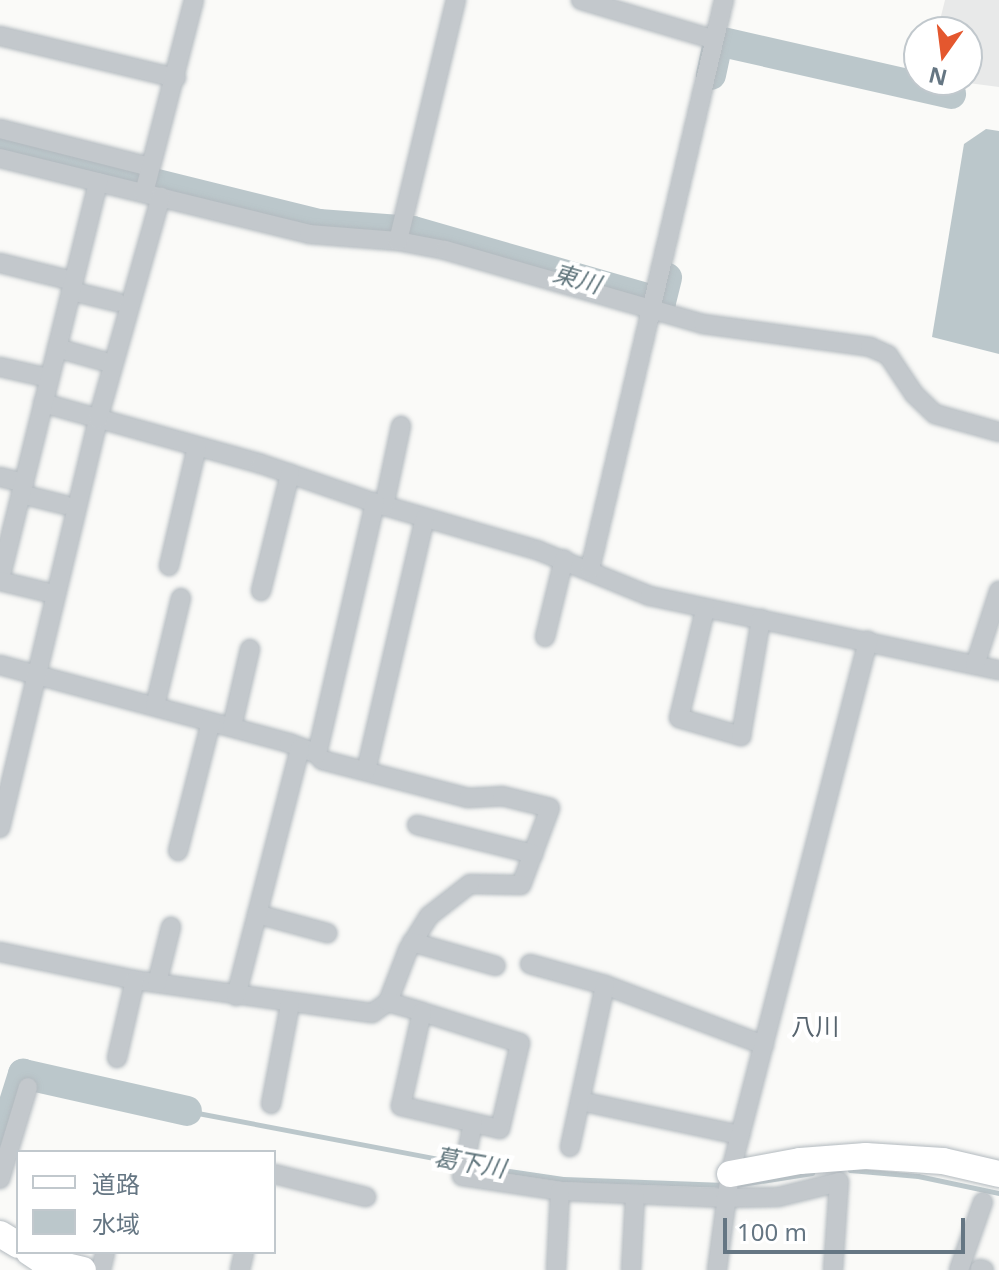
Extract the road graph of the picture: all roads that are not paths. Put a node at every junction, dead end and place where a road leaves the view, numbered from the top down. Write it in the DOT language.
graph roads {
  1 [pos="194,0"];
  2 [pos="456,0"];
  3 [pos="581,0"];
  4 [pos="724,0"];
  5 [pos="0,36"];
  6 [pos="712,39"];
  7 [pos="176,78"];
  8 [pos="0,129"];
  9 [pos="0,158"];
  10 [pos="98,182"];
  11 [pos="150,183"];
  12 [pos="400,234"];
  13 [pos="0,263"];
  14 [pos="72,286"];
  15 [pos="117,302"];
  16 [pos="650,303"];
  17 [pos="57,348"];
  18 [pos="103,361"];
  19 [pos="0,367"];
  20 [pos="49,378"];
  21 [pos="43,403"];
  22 [pos="98,419"];
  23 [pos="401,426"];
  24 [pos="999,432"];
  25 [pos="197,447"];
  26 [pos="290,474"];
  27 [pos="0,477"];
  28 [pos="22,488"];
  29 [pos="65,505"];
  30 [pos="379,505"];
  31 [pos="425,518"];
  32 [pos="564,559"];
  33 [pos="169,566"];
  34 [pos="590,569"];
  35 [pos="1,573"];
  36 [pos="261,591"];
  37 [pos="999,591"];
  38 [pos="46,592"];
  39 [pos="181,598"];
  40 [pos="705,610"];
  41 [pos="761,619"];
  42 [pos="545,637"];
  43 [pos="868,641"];
  44 [pos="250,649"];
  45 [pos="0,665"];
  46 [pos="975,665"];
  47 [pos="999,670"];
  48 [pos="39,675"];
  49 [pos="155,706"];
  50 [pos="211,722"];
  51 [pos="232,727"];
  52 [pos="309,752"];
  53 [pos="366,771"];
  54 [pos="417,825"];
  55 [pos="0,828"];
  56 [pos="178,851"];
  57 [pos="533,854"];
  58 [pos="257,914"];
  59 [pos="171,927"];
  60 [pos="327,933"];
  61 [pos="412,942"];
  62 [pos="0,952"];
  63 [pos="530,964"];
  64 [pos="496,966"];
  65 [pos="135,980"];
  66 [pos="157,983"];
  67 [pos="605,985"];
  68 [pos="236,996"];
  69 [pos="388,1002"];
  70 [pos="290,1004"];
  71 [pos="422,1012"];
  72 [pos="764,1045"];
  73 [pos="117,1058"];
  74 [pos="28,1087"];
  75 [pos="580,1101"];
  76 [pos="271,1104"];
  77 [pos="473,1123"];
  78 [pos="740,1135"];
  79 [pos="570,1147"];
  80 [pos="276,1174"];
  81 [pos="999,1174"];
  82 [pos="0,1179"];
  83 [pos="728,1186"];
  84 [pos="560,1191"];
  85 [pos="635,1196"];
  86 [pos="366,1197"];
  87 [pos="983,1202"];
  88 [pos="32,1254"];
  89 [pos="83,1270"];
  90 [pos="556,1270"];
  91 [pos="631,1270"];
  92 [pos="717,1270"];
  93 [pos="833,1270"];
  94 [pos="959,1270"];
  1 -- 7 [label="street"];
  2 -- 12 [label="street"];
  3 -- 6 [label="street"];
  4 -- 6 [label="street"];
  5 -- 7 [label="street"];
  6 -- 16 [label="street"];
  7 -- 11 [label="street"];
  8 -- 11 [label="street"];
  9 -- 10 [label="street"];
  10 -- 11 [label="street"];
  10 -- 14 [label="street"];
  11 -- 12 [label="street"];
  11 -- 22 [label="street"];
  12 -- 16 [label="street"];
  13 -- 14 [label="street"];
  14 -- 15 [label="street"];
  14 -- 17 [label="street"];
  16 -- 24 [label="street"];
  16 -- 34 [label="street"];
  17 -- 18 [label="street"];
  17 -- 20 [label="street"];
  19 -- 20 [label="street"];
  20 -- 21 [label="street"];
  21 -- 22 [label="street"];
  21 -- 28 [label="street"];
  22 -- 25 [label="street"];
  22 -- 48 [label="street"];
  23 -- 30 [label="street"];
  25 -- 26 [label="street"];
  25 -- 33 [label="street"];
  26 -- 30 [label="street"];
  26 -- 36 [label="street"];
  27 -- 28 [label="street"];
  28 -- 29 [label="street"];
  28 -- 35 [label="street"];
  30 -- 31 [label="street"];
  30 -- 52 [label="street"];
  31 -- 32 [label="street"];
  31 -- 53 [label="street"];
  32 -- 34 [label="street"];
  32 -- 42 [label="street"];
  34 -- 40 [label="street"];
  35 -- 38 [label="street"];
  37 -- 46 [label="street"];
  39 -- 49 [label="street"];
  40 -- 41 [label="street"];
  40 -- 41 [label="street"];
  41 -- 43 [label="street"];
  43 -- 46 [label="street"];
  43 -- 72 [label="street"];
  44 -- 51 [label="street"];
  45 -- 48 [label="street"];
  46 -- 47 [label="street"];
  48 -- 49 [label="street"];
  48 -- 55 [label="street"];
  49 -- 50 [label="street"];
  50 -- 51 [label="street"];
  50 -- 56 [label="street"];
  51 -- 52 [label="street"];
  52 -- 53 [label="street"];
  52 -- 58 [label="street"];
  53 -- 57 [label="street"];
  54 -- 57 [label="street"];
  57 -- 61 [label="street"];
  58 -- 60 [label="street"];
  58 -- 68 [label="street"];
  59 -- 66 [label="street"];
  61 -- 64 [label="street"];
  61 -- 69 [label="street"];
  62 -- 65 [label="street"];
  63 -- 67 [label="street"];
  65 -- 66 [label="street"];
  65 -- 73 [label="street"];
  66 -- 68 [label="street"];
  67 -- 72 [label="street"];
  67 -- 75 [label="street"];
  68 -- 70 [label="street"];
  69 -- 70 [label="street"];
  69 -- 71 [label="street"];
  70 -- 76 [label="street"];
  71 -- 77 [label="street"];
  71 -- 77 [label="street"];
  72 -- 78 [label="street"];
  74 -- 82 [label="street"];
  75 -- 78 [label="street"];
  75 -- 79 [label="street"];
  77 -- 84 [label="street"];
  78 -- 83 [label="street"];
  80 -- 86 [label="street"];
  81 -- 83 [label="street"];
  83 -- 85 [label="street"];
  83 -- 92 [label="street"];
  83 -- 93 [label="street"];
  84 -- 85 [label="street"];
  84 -- 90 [label="street"];
  85 -- 91 [label="street"];
  87 -- 94 [label="street"];
  88 -- 89 [label="street"];
}
